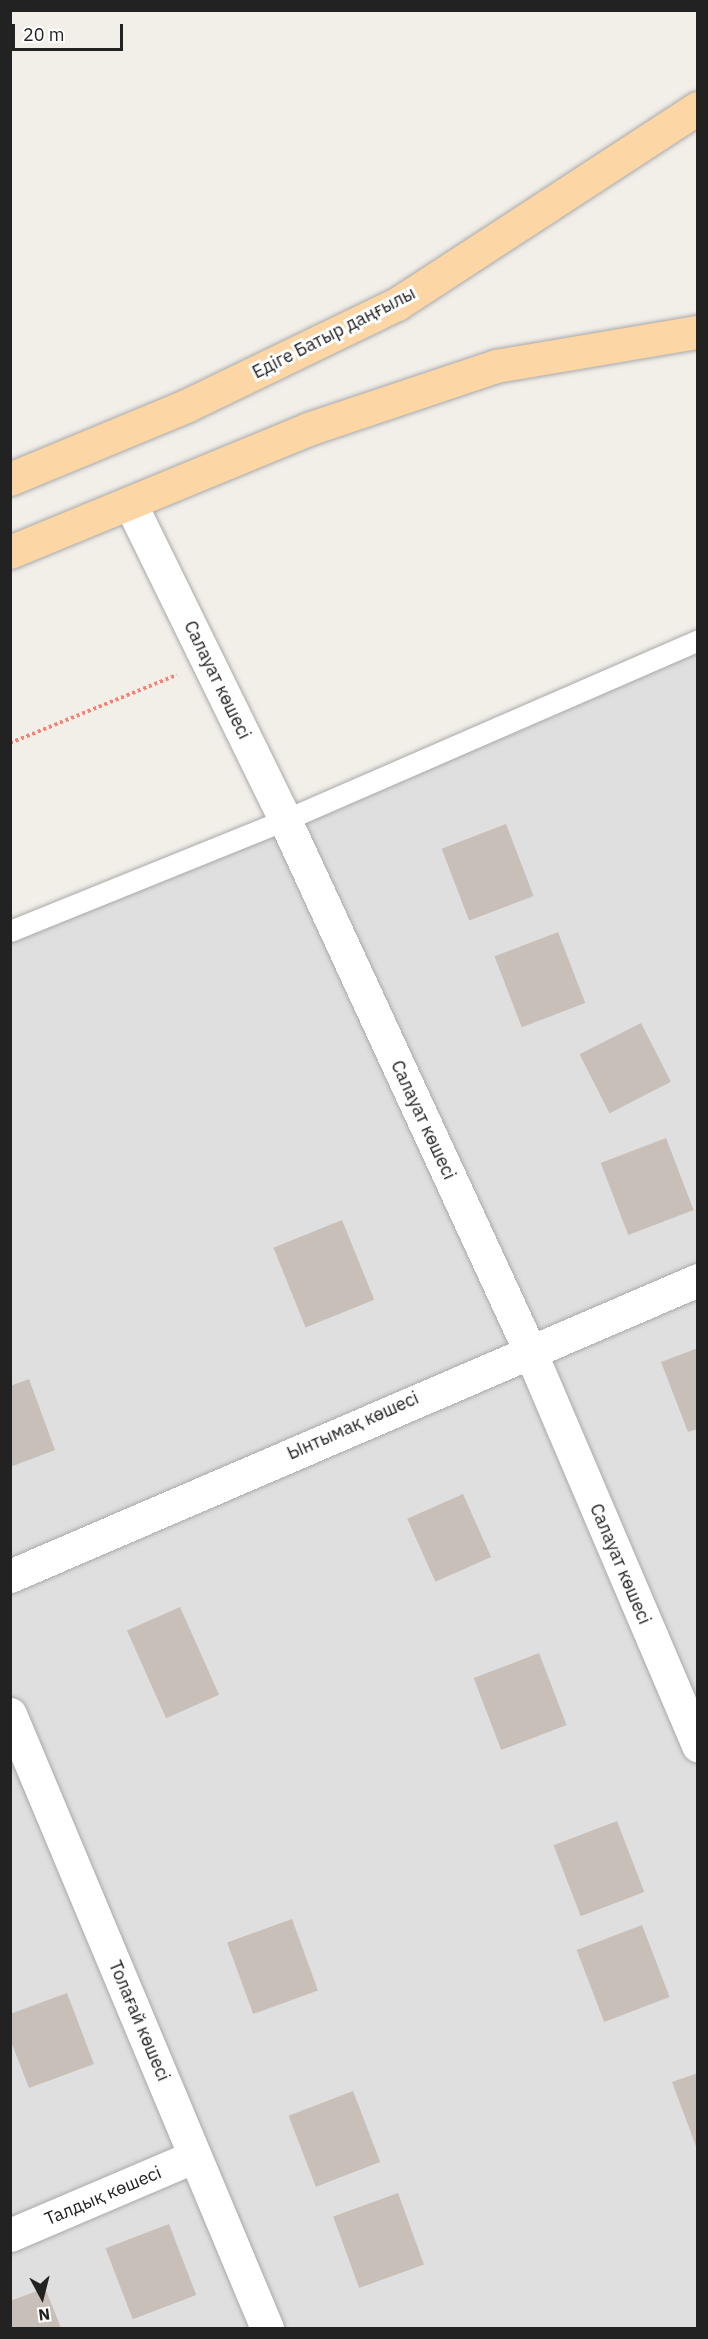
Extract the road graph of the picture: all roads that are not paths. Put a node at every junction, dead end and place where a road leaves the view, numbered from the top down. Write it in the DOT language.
graph roads {
  1 [pos="698,108"];
  2 [pos="698,332"];
  3 [pos="10,479"];
  4 [pos="130,503"];
  5 [pos="10,552"];
  6 [pos="698,640"];
  7 [pos="285,820"];
  8 [pos="10,931"];
  9 [pos="698,1280"];
  10 [pos="528,1349"];
  11 [pos="10,1576"];
  12 [pos="10,1714"];
  13 [pos="698,1746"];
  14 [pos="195,2156"];
  15 [pos="10,2235"];
  16 [pos="267,2328"];
  1 -- 3 [label="main road, Едіге Батыр даңғылы"];
  2 -- 4 [label="main road"];
  4 -- 5 [label="main road"];
  4 -- 7 [label="street, Салауат көшесі"];
  6 -- 7 [label="lane"];
  7 -- 8 [label="lane"];
  7 -- 10 [label="street, Салауат көшесі"];
  9 -- 10 [label="street, Ынтымақ көшесі"];
  10 -- 11 [label="street, Ынтымақ көшесі"];
  10 -- 13 [label="street, Салауат көшесі"];
  12 -- 14 [label="street, Толағай көшесі"];
  14 -- 15 [label="street, Талдық көшесі"];
  14 -- 16 [label="street, Толағай көшесі"];
}
